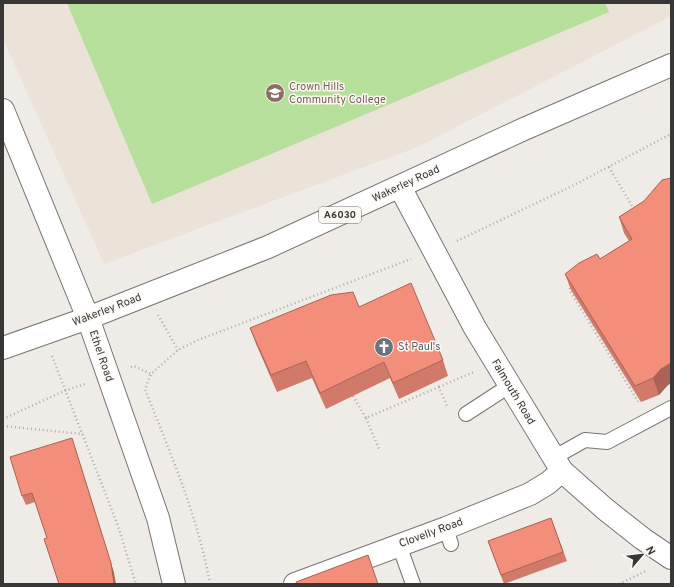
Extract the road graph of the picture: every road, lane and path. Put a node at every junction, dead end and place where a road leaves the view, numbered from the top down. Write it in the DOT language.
graph roads {
  1 [pos="671,65"];
  2 [pos="3,110"];
  3 [pos="671,134"];
  4 [pos="609,167"];
  5 [pos="400,187"];
  6 [pos="636,212"];
  7 [pos="433,250"];
  8 [pos="576,280"];
  9 [pos="146,295"];
  10 [pos="88,318"];
  11 [pos="43,333"];
  12 [pos="3,348"];
  13 [pos="178,350"];
  14 [pos="494,361"];
  15 [pos="107,375"];
  16 [pos="509,386"];
  17 [pos="439,387"];
  18 [pos="64,391"];
  19 [pos="353,396"];
  20 [pos="646,400"];
  21 [pos="671,408"];
  22 [pos="450,412"];
  23 [pos="466,414"];
  24 [pos="366,418"];
  25 [pos="3,419"];
  26 [pos="3,426"];
  27 [pos="83,434"];
  28 [pos="379,449"];
  29 [pos="557,465"];
  30 [pos="399,545"];
  31 [pos="671,558"];
  32 [pos="136,584"];
  33 [pos="174,584"];
  34 [pos="210,584"];
  35 [pos="295,584"];
  36 [pos="413,584"];
  1 -- 5 [label="main road, Wakerley Road / A6030"];
  2 -- 10 [label="main road, Ethel Road"];
  3 -- 4 [label="path"];
  4 -- 6 [label="path"];
  4 -- 7 [label="path"];
  5 -- 7 [label="main road, Falmouth Road"];
  5 -- 9 [label="main road, Wakerley Road / A6030"];
  7 -- 13 [label="path"];
  7 -- 14 [label="main road, Falmouth Road"];
  8 -- 20 [label="path"];
  9 -- 10 [label="main road, Wakerley Road / A6030"];
  9 -- 13 [label="path"];
  10 -- 11 [label="main road, Wakerley Road / A6030"];
  10 -- 15 [label="main road, Ethel Road"];
  11 -- 12 [label="main road, Wakerley Road / A6030"];
  11 -- 18 [label="path"];
  13 -- 34 [label="path"];
  14 -- 16 [label="main road, Falmouth Road"];
  14 -- 17 [label="path"];
  15 -- 18 [label="path"];
  15 -- 33 [label="main road, Ethel Road"];
  16 -- 23 [label="lane"];
  16 -- 29 [label="main road, Falmouth Road"];
  17 -- 22 [label="path"];
  17 -- 24 [label="path"];
  18 -- 25 [label="path"];
  18 -- 27 [label="path"];
  19 -- 24 [label="path"];
  21 -- 29 [label="lane"];
  24 -- 28 [label="path"];
  26 -- 27 [label="path"];
  27 -- 32 [label="path"];
  29 -- 30 [label="main road, Clovelly Road"];
  29 -- 31 [label="main road, Falmouth Road"];
  30 -- 35 [label="main road, Clovelly Road"];
  30 -- 36 [label="lane"];
}
